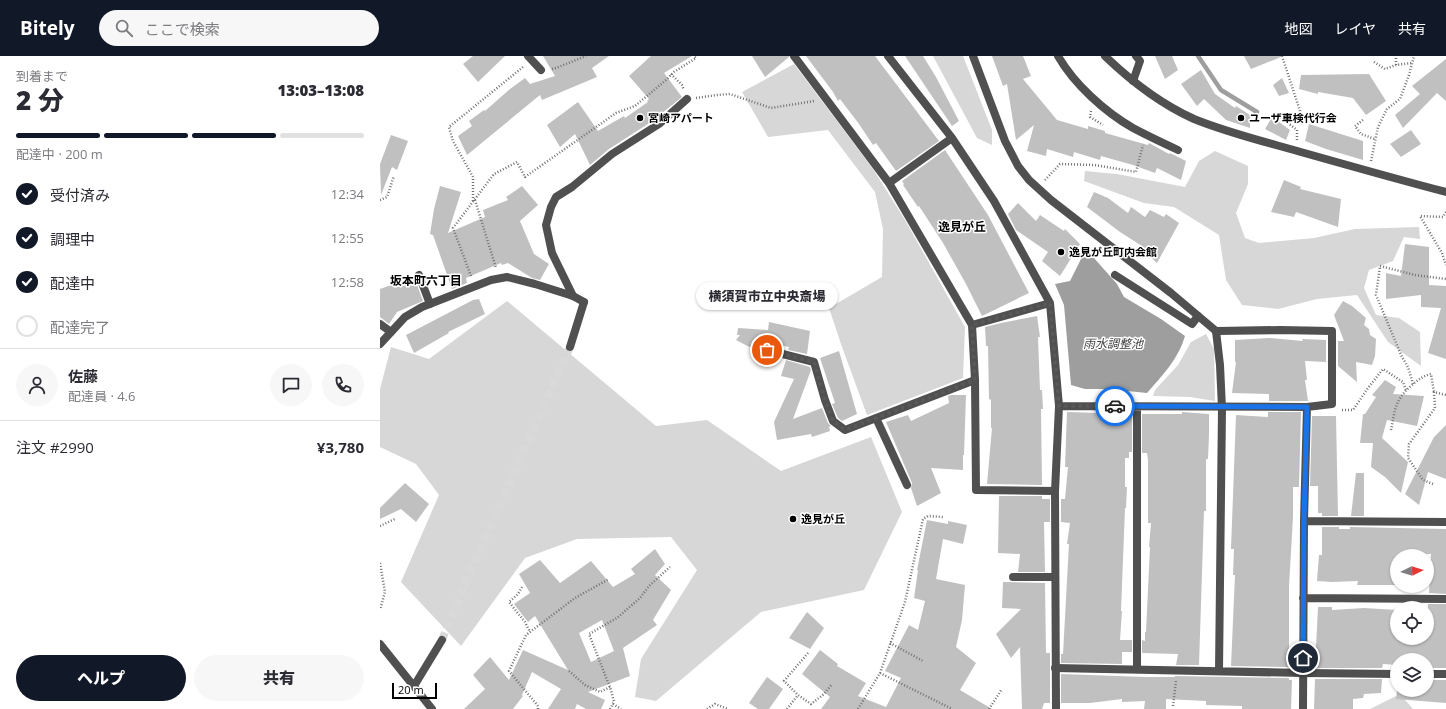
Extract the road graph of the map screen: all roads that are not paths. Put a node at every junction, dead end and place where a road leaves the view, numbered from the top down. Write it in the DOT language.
graph roads {
  1 [pos="794,56"];
  2 [pos="888,56"];
  3 [pos="973,56"];
  4 [pos="1058,56"];
  5 [pos="1105,56"];
  6 [pos="1136,56"];
  7 [pos="530,58"];
  8 [pos="541,70"];
  9 [pos="1133,81"];
  10 [pos="687,100"];
  11 [pos="952,138"];
  12 [pos="1178,150"];
  13 [pos="890,183"];
  14 [pos="1446,192"];
  15 [pos="419,275"];
  16 [pos="1115,275"];
  17 [pos="573,296"];
  18 [pos="1050,303"];
  19 [pos="430,304"];
  20 [pos="1198,316"];
  21 [pos="380,324"];
  22 [pos="972,325"];
  23 [pos="1216,331"];
  24 [pos="391,332"];
  25 [pos="380,344"];
  26 [pos="570,347"];
  27 [pos="767,350"];
  28 [pos="975,380"];
  29 [pos="1059,406"];
  30 [pos="1137,407"];
  31 [pos="1307,407"];
  32 [pos="1222,408"];
  33 [pos="876,418"];
  34 [pos="907,485"];
  35 [pos="1055,491"];
  36 [pos="1304,521"];
  37 [pos="1446,522"];
  38 [pos="1013,577"];
  39 [pos="1055,577"];
  40 [pos="1303,598"];
  41 [pos="1446,599"];
  42 [pos="442,640"];
  43 [pos="380,644"];
  44 [pos="1055,668"];
  45 [pos="1137,669"];
  46 [pos="1219,672"];
  47 [pos="1303,673"];
  48 [pos="1390,674"];
  49 [pos="1434,674"];
  50 [pos="1446,674"];
  51 [pos="414,686"];
  52 [pos="432,709"];
  53 [pos="1056,709"];
  54 [pos="1303,709"];
  1 -- 13 [label="street"];
  2 -- 11 [label="street"];
  3 -- 20 [label="street"];
  4 -- 12 [label="street"];
  5 -- 9 [label="street"];
  6 -- 9 [label="street"];
  7 -- 8 [label="street"];
  9 -- 14 [label="street"];
  10 -- 17 [label="street"];
  11 -- 13 [label="street"];
  11 -- 18 [label="street"];
  13 -- 22 [label="street"];
  15 -- 19 [label="street"];
  16 -- 20 [label="street"];
  17 -- 19 [label="street"];
  17 -- 26 [label="street"];
  18 -- 22 [label="street"];
  18 -- 29 [label="street"];
  19 -- 24 [label="street"];
  20 -- 23 [label="street"];
  21 -- 24 [label="street"];
  22 -- 28 [label="street"];
  23 -- 31 [label="street"];
  23 -- 32 [label="street"];
  24 -- 25 [label="street"];
  27 -- 33 [label="street"];
  28 -- 33 [label="street"];
  28 -- 35 [label="street"];
  29 -- 30 [label="street"];
  29 -- 35 [label="street"];
  30 -- 32 [label="street"];
  30 -- 45 [label="street"];
  31 -- 32 [label="street"];
  31 -- 36 [label="street"];
  32 -- 46 [label="street"];
  33 -- 34 [label="street"];
  35 -- 39 [label="street"];
  36 -- 37 [label="street"];
  36 -- 40 [label="street"];
  38 -- 39 [label="street"];
  39 -- 44 [label="street"];
  40 -- 41 [label="street"];
  40 -- 47 [label="street"];
  42 -- 51 [label="street"];
  43 -- 51 [label="street"];
  44 -- 45 [label="street"];
  44 -- 53 [label="street"];
  45 -- 46 [label="street"];
  46 -- 47 [label="street"];
  47 -- 48 [label="street"];
  47 -- 54 [label="street"];
  49 -- 50 [label="street"];
  51 -- 52 [label="street"];
}
